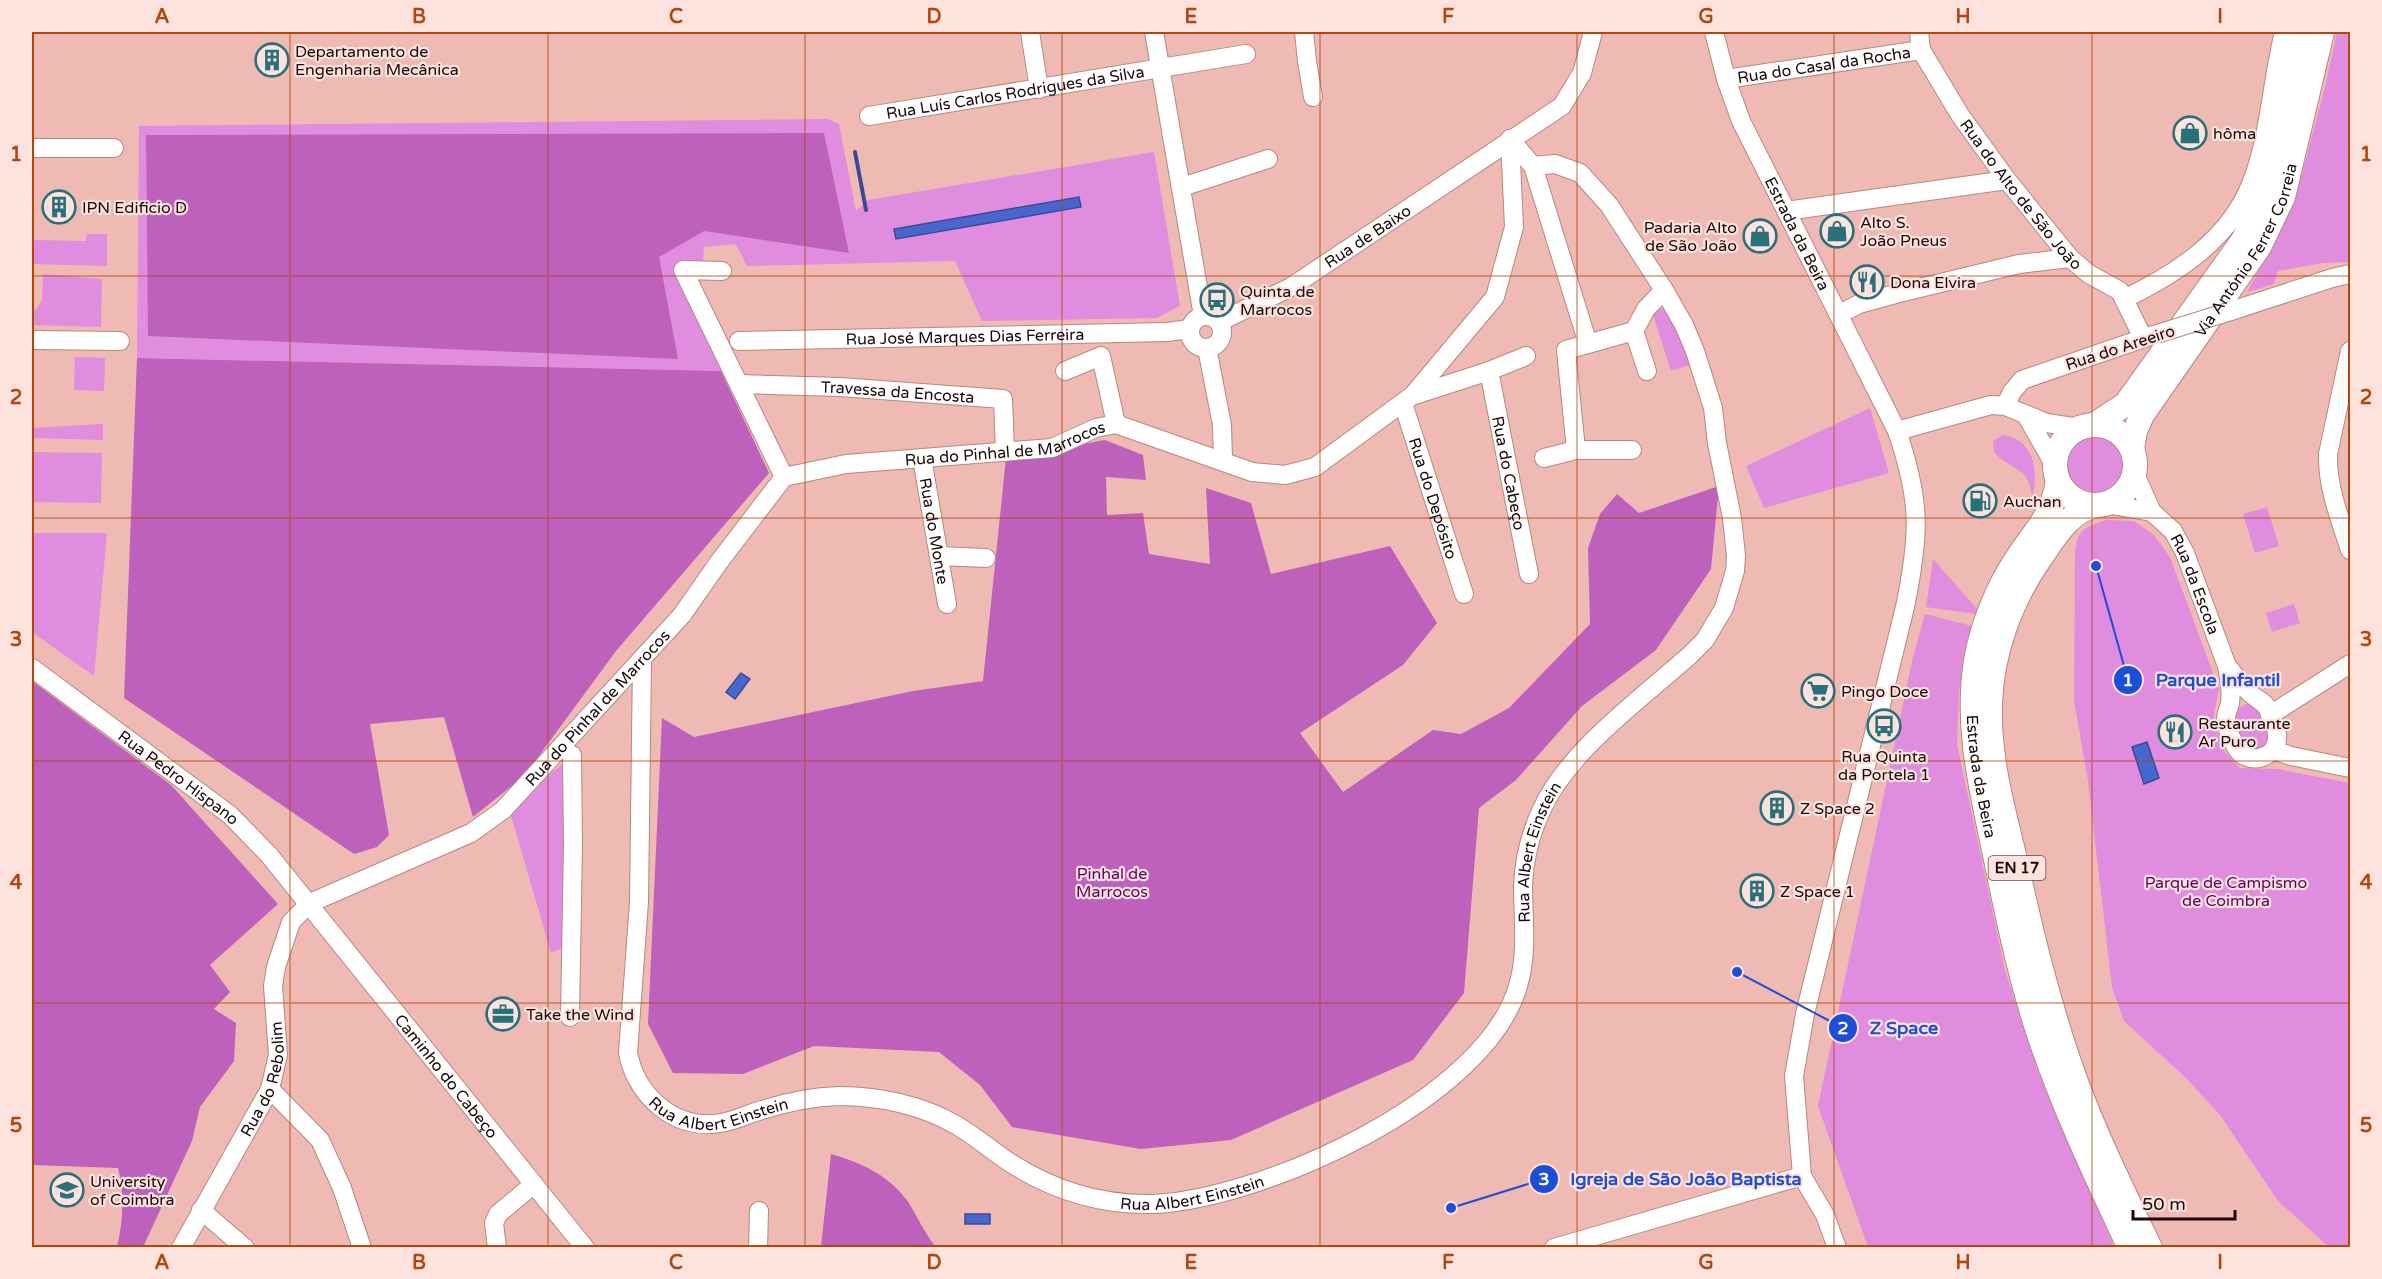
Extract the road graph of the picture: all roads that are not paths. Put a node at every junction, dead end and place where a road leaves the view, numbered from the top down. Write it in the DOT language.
graph roads {
  1 [pos="1030,32"];
  2 [pos="1154,32"];
  3 [pos="1304,32"];
  4 [pos="1593,32"];
  5 [pos="1714,32"];
  6 [pos="2284,32"];
  7 [pos="2304,32"];
  8 [pos="2322,32"];
  9 [pos="1920,41"];
  10 [pos="1246,54"];
  11 [pos="1161,69"];
  12 [pos="1726,79"];
  13 [pos="1040,89"];
  14 [pos="1313,97"];
  15 [pos="869,116"];
  16 [pos="1510,139"];
  17 [pos="32,148"];
  18 [pos="114,148"];
  19 [pos="1268,159"];
  20 [pos="1533,166"];
  21 [pos="2007,180"];
  22 [pos="1182,187"];
  23 [pos="1786,211"];
  24 [pos="2070,258"];
  25 [pos="722,271"];
  26 [pos="2350,274"];
  27 [pos="1664,290"];
  28 [pos="2124,299"];
  29 [pos="1840,314"];
  30 [pos="1211,319"];
  31 [pos="1190,329"];
  32 [pos="1634,331"];
  33 [pos="2150,336"];
  34 [pos="32,340"];
  35 [pos="120,341"];
  36 [pos="739,341"];
  37 [pos="1588,344"];
  38 [pos="1207,348"];
  39 [pos="2350,351"];
  40 [pos="1526,356"];
  41 [pos="1065,370"];
  42 [pos="1489,371"];
  43 [pos="1647,371"];
  44 [pos="740,384"];
  45 [pos="1408,399"];
  46 [pos="2005,406"];
  47 [pos="2026,415"];
  48 [pos="1116,424"];
  49 [pos="2087,426"];
  50 [pos="1896,431"];
  51 [pos="1576,450"];
  52 [pos="1632,450"];
  53 [pos="1005,452"];
  54 [pos="922,458"];
  55 [pos="1545,458"];
  56 [pos="1223,460"];
  57 [pos="2133,460"];
  58 [pos="2057,473"];
  59 [pos="784,477"];
  60 [pos="2101,504"];
  61 [pos="2152,512"];
  62 [pos="2350,550"];
  63 [pos="939,556"];
  64 [pos="986,558"];
  65 [pos="1529,574"];
  66 [pos="1464,594"];
  67 [pos="947,604"];
  68 [pos="642,660"];
  69 [pos="2350,663"];
  70 [pos="2227,666"];
  71 [pos="32,668"];
  72 [pos="2253,697"];
  73 [pos="2230,705"];
  74 [pos="2270,715"];
  75 [pos="2273,750"];
  76 [pos="572,755"];
  77 [pos="2350,768"];
  78 [pos="310,903"];
  79 [pos="570,1017"];
  80 [pos="270,1089"];
  81 [pos="1802,1176"];
  82 [pos="534,1184"];
  83 [pos="201,1210"];
  84 [pos="759,1211"];
  85 [pos="180,1248"];
  86 [pos="245,1248"];
  87 [pos="362,1248"];
  88 [pos="497,1248"];
  89 [pos="585,1248"];
  90 [pos="758,1248"];
  91 [pos="1554,1248"];
  92 [pos="1837,1248"];
  93 [pos="2130,1248"];
  94 [pos="2150,1248"];
  1 -- 13 [label="street"];
  2 -- 11 [label="street"];
  3 -- 14 [label="street"];
  4 -- 16 [label="street"];
  5 -- 12 [label="street, Estrada da Beira"];
  6 -- 28 [label="street, Via António Ferrer Correia"];
  7 -- 49 [label="main road, Via António Ferrer Correia"];
  8 -- 57 [label="main road, Via António Ferrer Correia"];
  9 -- 12 [label="street, Rua do Casal da Rocha"];
  9 -- 21 [label="street, Rua do Alto de São João"];
  10 -- 11 [label="street, Rua Luís Carlos Rodrigues da Silva"];
  11 -- 13 [label="street, Rua Luís Carlos Rodrigues da Silva"];
  11 -- 22 [label="street"];
  12 -- 23 [label="street, Estrada da Beira"];
  13 -- 15 [label="street, Rua Luís Carlos Rodrigues da Silva"];
  16 -- 20 [label="street"];
  16 -- 30 [label="street, Rua de Baixo"];
  16 -- 45 [label="street, Rua do Pinhal de Marrocos"];
  17 -- 18 [label="street"];
  19 -- 22 [label="street"];
  20 -- 27 [label="street, Rua Albert Einstein"];
  20 -- 37 [label="street"];
  21 -- 23 [label="street"];
  21 -- 24 [label="street, Rua do Alto de São João"];
  22 -- 30 [label="street"];
  23 -- 29 [label="street, Estrada da Beira"];
  24 -- 28 [label="street, Rua do Alto de São João"];
  24 -- 29 [label="street"];
  25 -- 44 [label="street"];
  26 -- 33 [label="street, Rua do Areeiro, bridge"];
  27 -- 32 [label="street"];
  27 -- 68 [label="street, Rua Albert Einstein"];
  28 -- 33 [label="street, Rua do Alto de São João"];
  29 -- 50 [label="street, Estrada da Beira"];
  30 -- 31 [label="street"];
  30 -- 38 [label="street"];
  31 -- 36 [label="street, Rua José Marques Dias Ferreira"];
  31 -- 38 [label="street"];
  32 -- 37 [label="street"];
  32 -- 43 [label="street"];
  33 -- 46 [label="street, Rua do Areeiro"];
  34 -- 35 [label="street"];
  37 -- 51 [label="street"];
  38 -- 56 [label="street"];
  39 -- 62 [label="street"];
  40 -- 42 [label="street"];
  41 -- 48 [label="street"];
  42 -- 45 [label="street"];
  42 -- 65 [label="street, Rua do Cabeço"];
  44 -- 53 [label="street, Travessa da Encosta"];
  44 -- 59 [label="street"];
  45 -- 56 [label="street, Rua do Pinhal de Marrocos"];
  45 -- 66 [label="street, Rua do Depósito"];
  46 -- 47 [label="street"];
  46 -- 50 [label="street"];
  47 -- 49 [label="street"];
  47 -- 58 [label="street"];
  48 -- 53 [label="street, Rua do Pinhal de Marrocos"];
  48 -- 56 [label="street, Rua do Pinhal de Marrocos"];
  49 -- 57 [label="main road"];
  49 -- 58 [label="main road"];
  50 -- 81 [label="street, Estrada da Beira"];
  51 -- 52 [label="street"];
  51 -- 55 [label="street"];
  53 -- 54 [label="street, Rua do Pinhal de Marrocos"];
  54 -- 59 [label="street, Rua do Pinhal de Marrocos"];
  54 -- 63 [label="street, Rua do Monte"];
  57 -- 60 [label="main road"];
  57 -- 61 [label="street, Rua da Escola"];
  58 -- 60 [label="main road"];
  58 -- 93 [label="main road, Estrada da Beira / EN 17"];
  59 -- 68 [label="street, Rua do Pinhal de Marrocos"];
  60 -- 61 [label="street"];
  60 -- 94 [label="main road, Estrada da Beira / EN 17"];
  61 -- 70 [label="street, Rua da Escola"];
  63 -- 64 [label="street"];
  63 -- 67 [label="street, Rua do Monte"];
  68 -- 78 [label="street, Rua do Pinhal de Marrocos"];
  69 -- 74 [label="street"];
  70 -- 72 [label="street, Rua da Escola"];
  70 -- 73 [label="street, Rua da Escola"];
  71 -- 78 [label="street, Rua Pedro Hispano"];
  72 -- 73 [label="street"];
  72 -- 74 [label="street, Rua da Escola"];
  73 -- 75 [label="street, Rua da Escola"];
  74 -- 75 [label="street"];
  75 -- 77 [label="street, Rua da Escola"];
  76 -- 79 [label="street"];
  78 -- 80 [label="street, Rua do Rebolim"];
  78 -- 82 [label="street, Caminho do Cabeço"];
  80 -- 83 [label="street, Rua do Rebolim"];
  80 -- 87 [label="street"];
  81 -- 91 [label="street"];
  81 -- 92 [label="street"];
  82 -- 88 [label="street"];
  82 -- 89 [label="street, Caminho do Cabeço"];
  83 -- 85 [label="street, Rua do Rebolim"];
  83 -- 86 [label="street"];
  84 -- 90 [label="street"];
}
